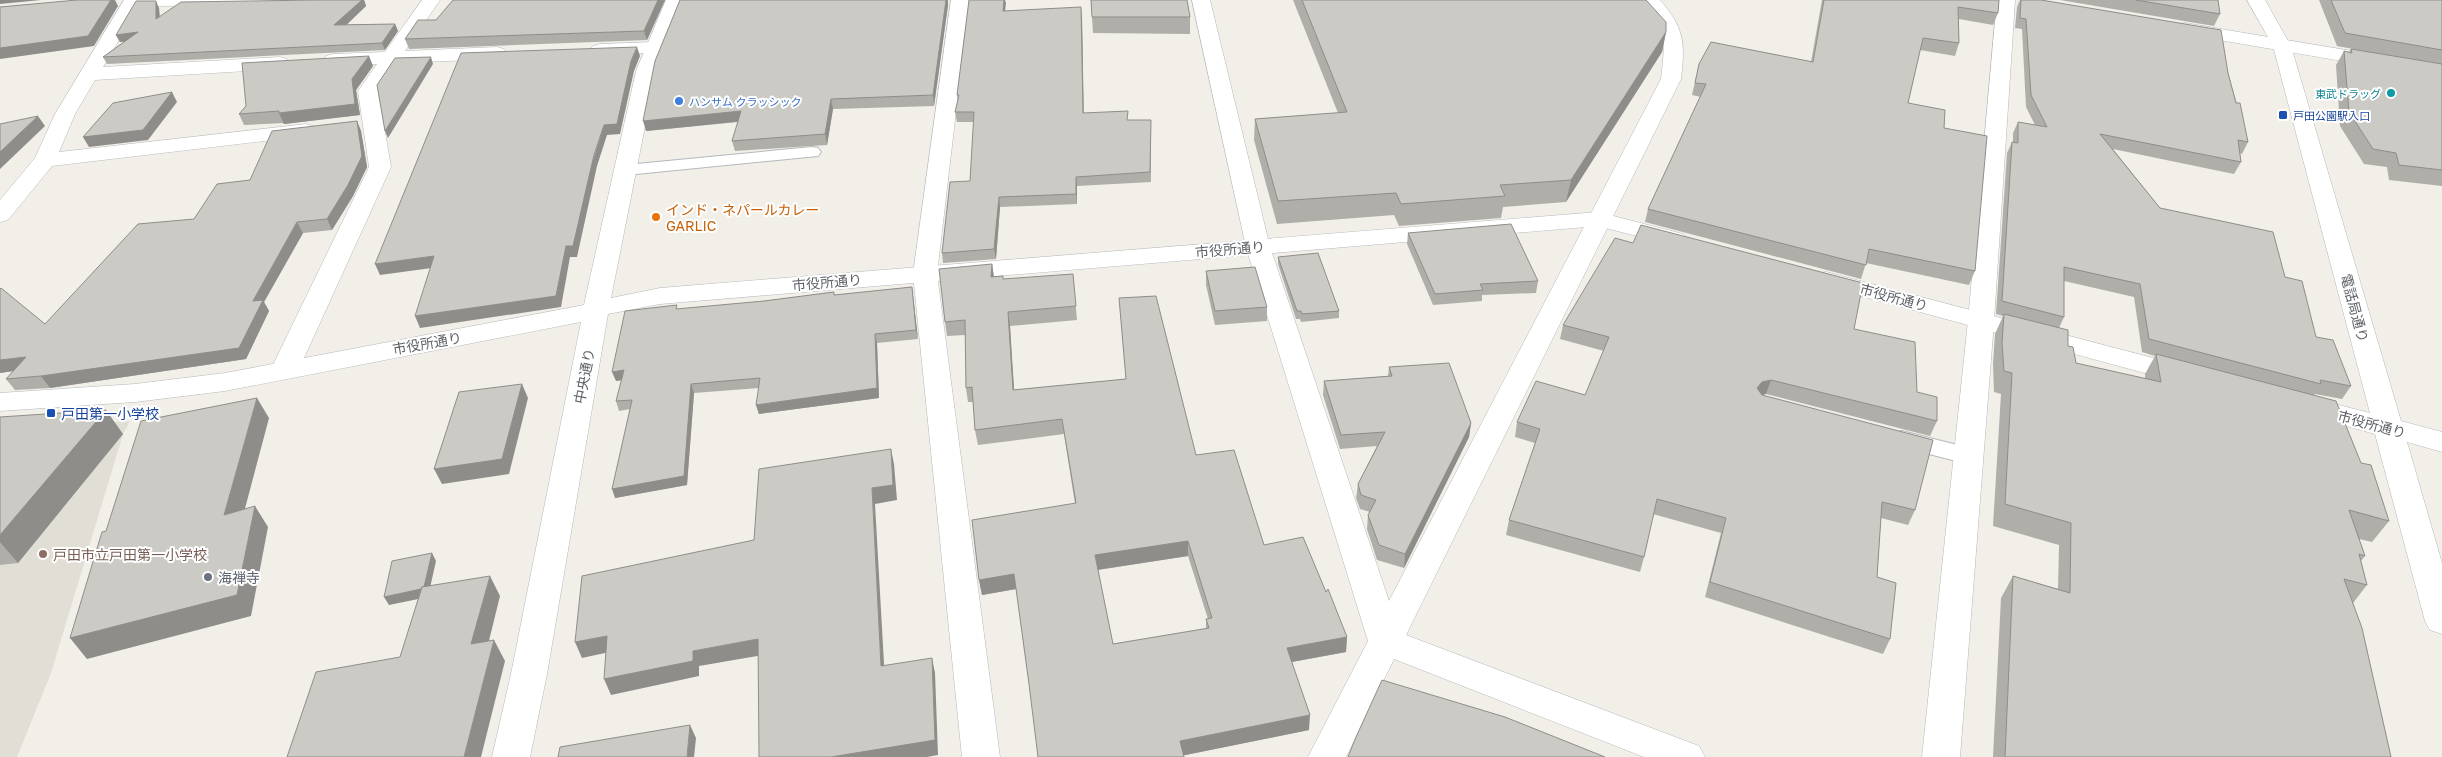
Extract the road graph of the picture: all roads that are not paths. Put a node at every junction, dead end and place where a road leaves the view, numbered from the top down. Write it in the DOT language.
graph roads {
  1 [pos="133,0"];
  2 [pos="139,0"];
  3 [pos="330,0"];
  4 [pos="431,0"];
  5 [pos="960,0"];
  6 [pos="1201,0"];
  7 [pos="1651,0"];
  8 [pos="2256,0"];
  9 [pos="682,1"];
  10 [pos="2016,1"];
  11 [pos="2164,25"];
  12 [pos="2282,46"];
  13 [pos="654,48"];
  14 [pos="586,51"];
  15 [pos="519,53"];
  16 [pos="393,57"];
  17 [pos="315,61"];
  18 [pos="295,62"];
  19 [pos="2442,72"];
  20 [pos="89,74"];
  21 [pos="65,114"];
  22 [pos="37,120"];
  23 [pos="322,128"];
  24 [pos="812,152"];
  25 [pos="45,160"];
  26 [pos="626,170"];
  27 [pos="0,215"];
  28 [pos="1598,218"];
  29 [pos="1694,244"];
  30 [pos="1258,247"];
  31 [pos="1799,272"];
  32 [pos="925,274"];
  33 [pos="596,311"];
  34 [pos="1981,321"];
  35 [pos="285,369"];
  36 [pos="2208,380"];
  37 [pos="2284,400"];
  38 [pos="0,402"];
  39 [pos="2388,428"];
  40 [pos="1882,433"];
  41 [pos="2442,442"];
  42 [pos="1968,456"];
  43 [pos="2442,621"];
  44 [pos="1385,641"];
  45 [pos="511,757"];
  46 [pos="981,757"];
  47 [pos="1327,757"];
  48 [pos="1686,757"];
  49 [pos="1941,757"];
  1 -- 20 [label="street"];
  2 -- 3 [label="street"];
  4 -- 16 [label="street"];
  5 -- 32 [label="street"];
  6 -- 30 [label="street"];
  7 -- 28 [label="street"];
  8 -- 12 [label="street, 電話局通り"];
  9 -- 13 [label="street, 中央通り"];
  10 -- 34 [label="street"];
  11 -- 12 [label="street"];
  12 -- 19 [label="street"];
  12 -- 39 [label="street, 電話局通り"];
  13 -- 14 [label="street"];
  13 -- 26 [label="street, 中央通り"];
  15 -- 16 [label="street"];
  16 -- 17 [label="street"];
  16 -- 35 [label="street"];
  18 -- 20 [label="street"];
  20 -- 21 [label="street"];
  21 -- 22 [label="street"];
  21 -- 25 [label="street"];
  23 -- 25 [label="street"];
  24 -- 26 [label="lane"];
  25 -- 27 [label="street"];
  26 -- 33 [label="street, 中央通り"];
  28 -- 29 [label="street, 市役所通り"];
  28 -- 30 [label="street, 市役所通り"];
  28 -- 44 [label="street"];
  30 -- 32 [label="street, 市役所通り"];
  30 -- 44 [label="street"];
  31 -- 34 [label="street, 市役所通り"];
  32 -- 33 [label="street, 市役所通り"];
  32 -- 46 [label="street"];
  33 -- 35 [label="street, 市役所通り"];
  33 -- 45 [label="street, 中央通り"];
  34 -- 36 [label="street, 市役所通り"];
  34 -- 42 [label="street"];
  35 -- 38 [label="street, 市役所通り"];
  37 -- 39 [label="street, 市役所通り"];
  39 -- 41 [label="street, 市役所通り"];
  39 -- 43 [label="street, 電話局通り"];
  40 -- 42 [label="lane"];
  42 -- 49 [label="street"];
  44 -- 47 [label="street"];
  44 -- 48 [label="street"];
}
